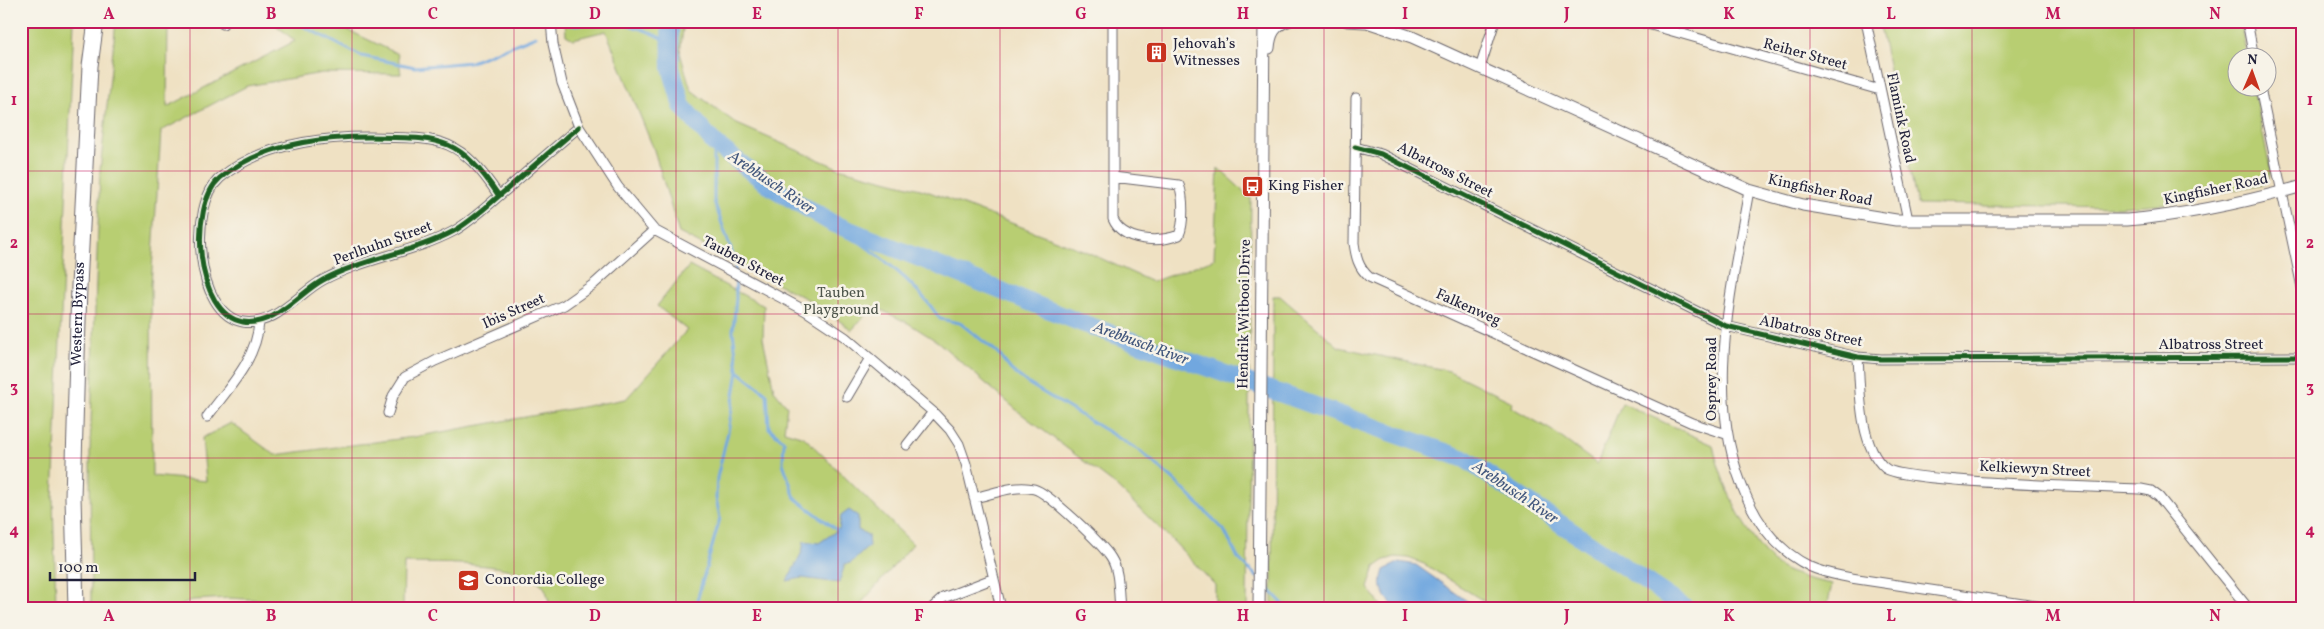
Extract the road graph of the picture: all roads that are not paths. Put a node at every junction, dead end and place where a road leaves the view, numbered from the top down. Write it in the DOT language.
graph roads {
  1 [pos="88,21"];
  2 [pos="96,21"];
  3 [pos="551,21"];
  4 [pos="1112,21"];
  5 [pos="1264,21"];
  6 [pos="1288,21"];
  7 [pos="1347,21"];
  8 [pos="1495,21"];
  9 [pos="1637,21"];
  10 [pos="1866,21"];
  11 [pos="2247,21"];
  12 [pos="1364,22"];
  13 [pos="2252,48"];
  14 [pos="90,66"];
  15 [pos="1480,68"];
  16 [pos="1880,90"];
  17 [pos="1263,96"];
  18 [pos="1356,98"];
  19 [pos="2262,98"];
  20 [pos="579,127"];
  21 [pos="1355,147"];
  22 [pos="1113,177"];
  23 [pos="2303,186"];
  24 [pos="1749,190"];
  25 [pos="2282,192"];
  26 [pos="499,196"];
  27 [pos="1908,220"];
  28 [pos="654,230"];
  29 [pos="2303,292"];
  30 [pos="259,322"];
  31 [pos="1726,326"];
  32 [pos="1858,357"];
  33 [pos="2303,357"];
  34 [pos="870,358"];
  35 [pos="847,397"];
  36 [pos="933,412"];
  37 [pos="388,413"];
  38 [pos="207,417"];
  39 [pos="1726,434"];
  40 [pos="906,445"];
  41 [pos="974,498"];
  42 [pos="992,579"];
  43 [pos="76,608"];
  44 [pos="932,608"];
  45 [pos="1001,608"];
  46 [pos="1120,608"];
  47 [pos="1259,608"];
  48 [pos="2050,608"];
  49 [pos="2248,608"];
  1 -- 14 [label="highway"];
  2 -- 14 [label="highway, Western Bypass"];
  3 -- 20 [label="street, Tauben Street"];
  4 -- 22 [label="street"];
  5 -- 17 [label="street, Hendrik Witbooi Drive"];
  6 -- 17 [label="street"];
  7 -- 12 [label="street, Kingfisher Road"];
  8 -- 15 [label="street"];
  9 -- 16 [label="street, Reiher Street"];
  10 -- 16 [label="street, Flamink Road"];
  11 -- 13 [label="street"];
  12 -- 15 [label="street, Kingfisher Road"];
  14 -- 43 [label="highway, Western Bypass"];
  15 -- 24 [label="street, Kingfisher Road"];
  16 -- 27 [label="street, Flamink Road"];
  17 -- 47 [label="street, Hendrik Witbooi Drive"];
  18 -- 21 [label="street, Falkenweg"];
  19 -- 25 [label="street"];
  20 -- 26 [label="street, Perlhuhn Street"];
  20 -- 28 [label="street, Tauben Street"];
  21 -- 31 [label="street, Albatross Street"];
  21 -- 39 [label="street, Falkenweg"];
  22 -- 22 [label="street"];
  23 -- 25 [label="street, Kingfisher Road"];
  24 -- 27 [label="street, Kingfisher Road"];
  24 -- 31 [label="street, Osprey Road"];
  25 -- 27 [label="street, Kingfisher Road"];
  25 -- 29 [label="street"];
  26 -- 30 [label="street, Perlhuhn Street"];
  26 -- 30 [label="street"];
  28 -- 34 [label="street, Tauben Street"];
  28 -- 37 [label="street, Ibis Street"];
  30 -- 38 [label="street"];
  31 -- 32 [label="street, Albatross Street"];
  31 -- 39 [label="street, Osprey Road"];
  32 -- 33 [label="street, Albatross Street"];
  32 -- 49 [label="street, Kelkiewyn Street"];
  34 -- 35 [label="street"];
  34 -- 36 [label="street, Tauben Street"];
  36 -- 40 [label="street"];
  36 -- 41 [label="street, Tauben Street"];
  39 -- 48 [label="street, Osprey Road"];
  41 -- 42 [label="street, Tauben Street"];
  41 -- 46 [label="street"];
  42 -- 44 [label="street"];
  42 -- 45 [label="street, Tauben Street"];
}
